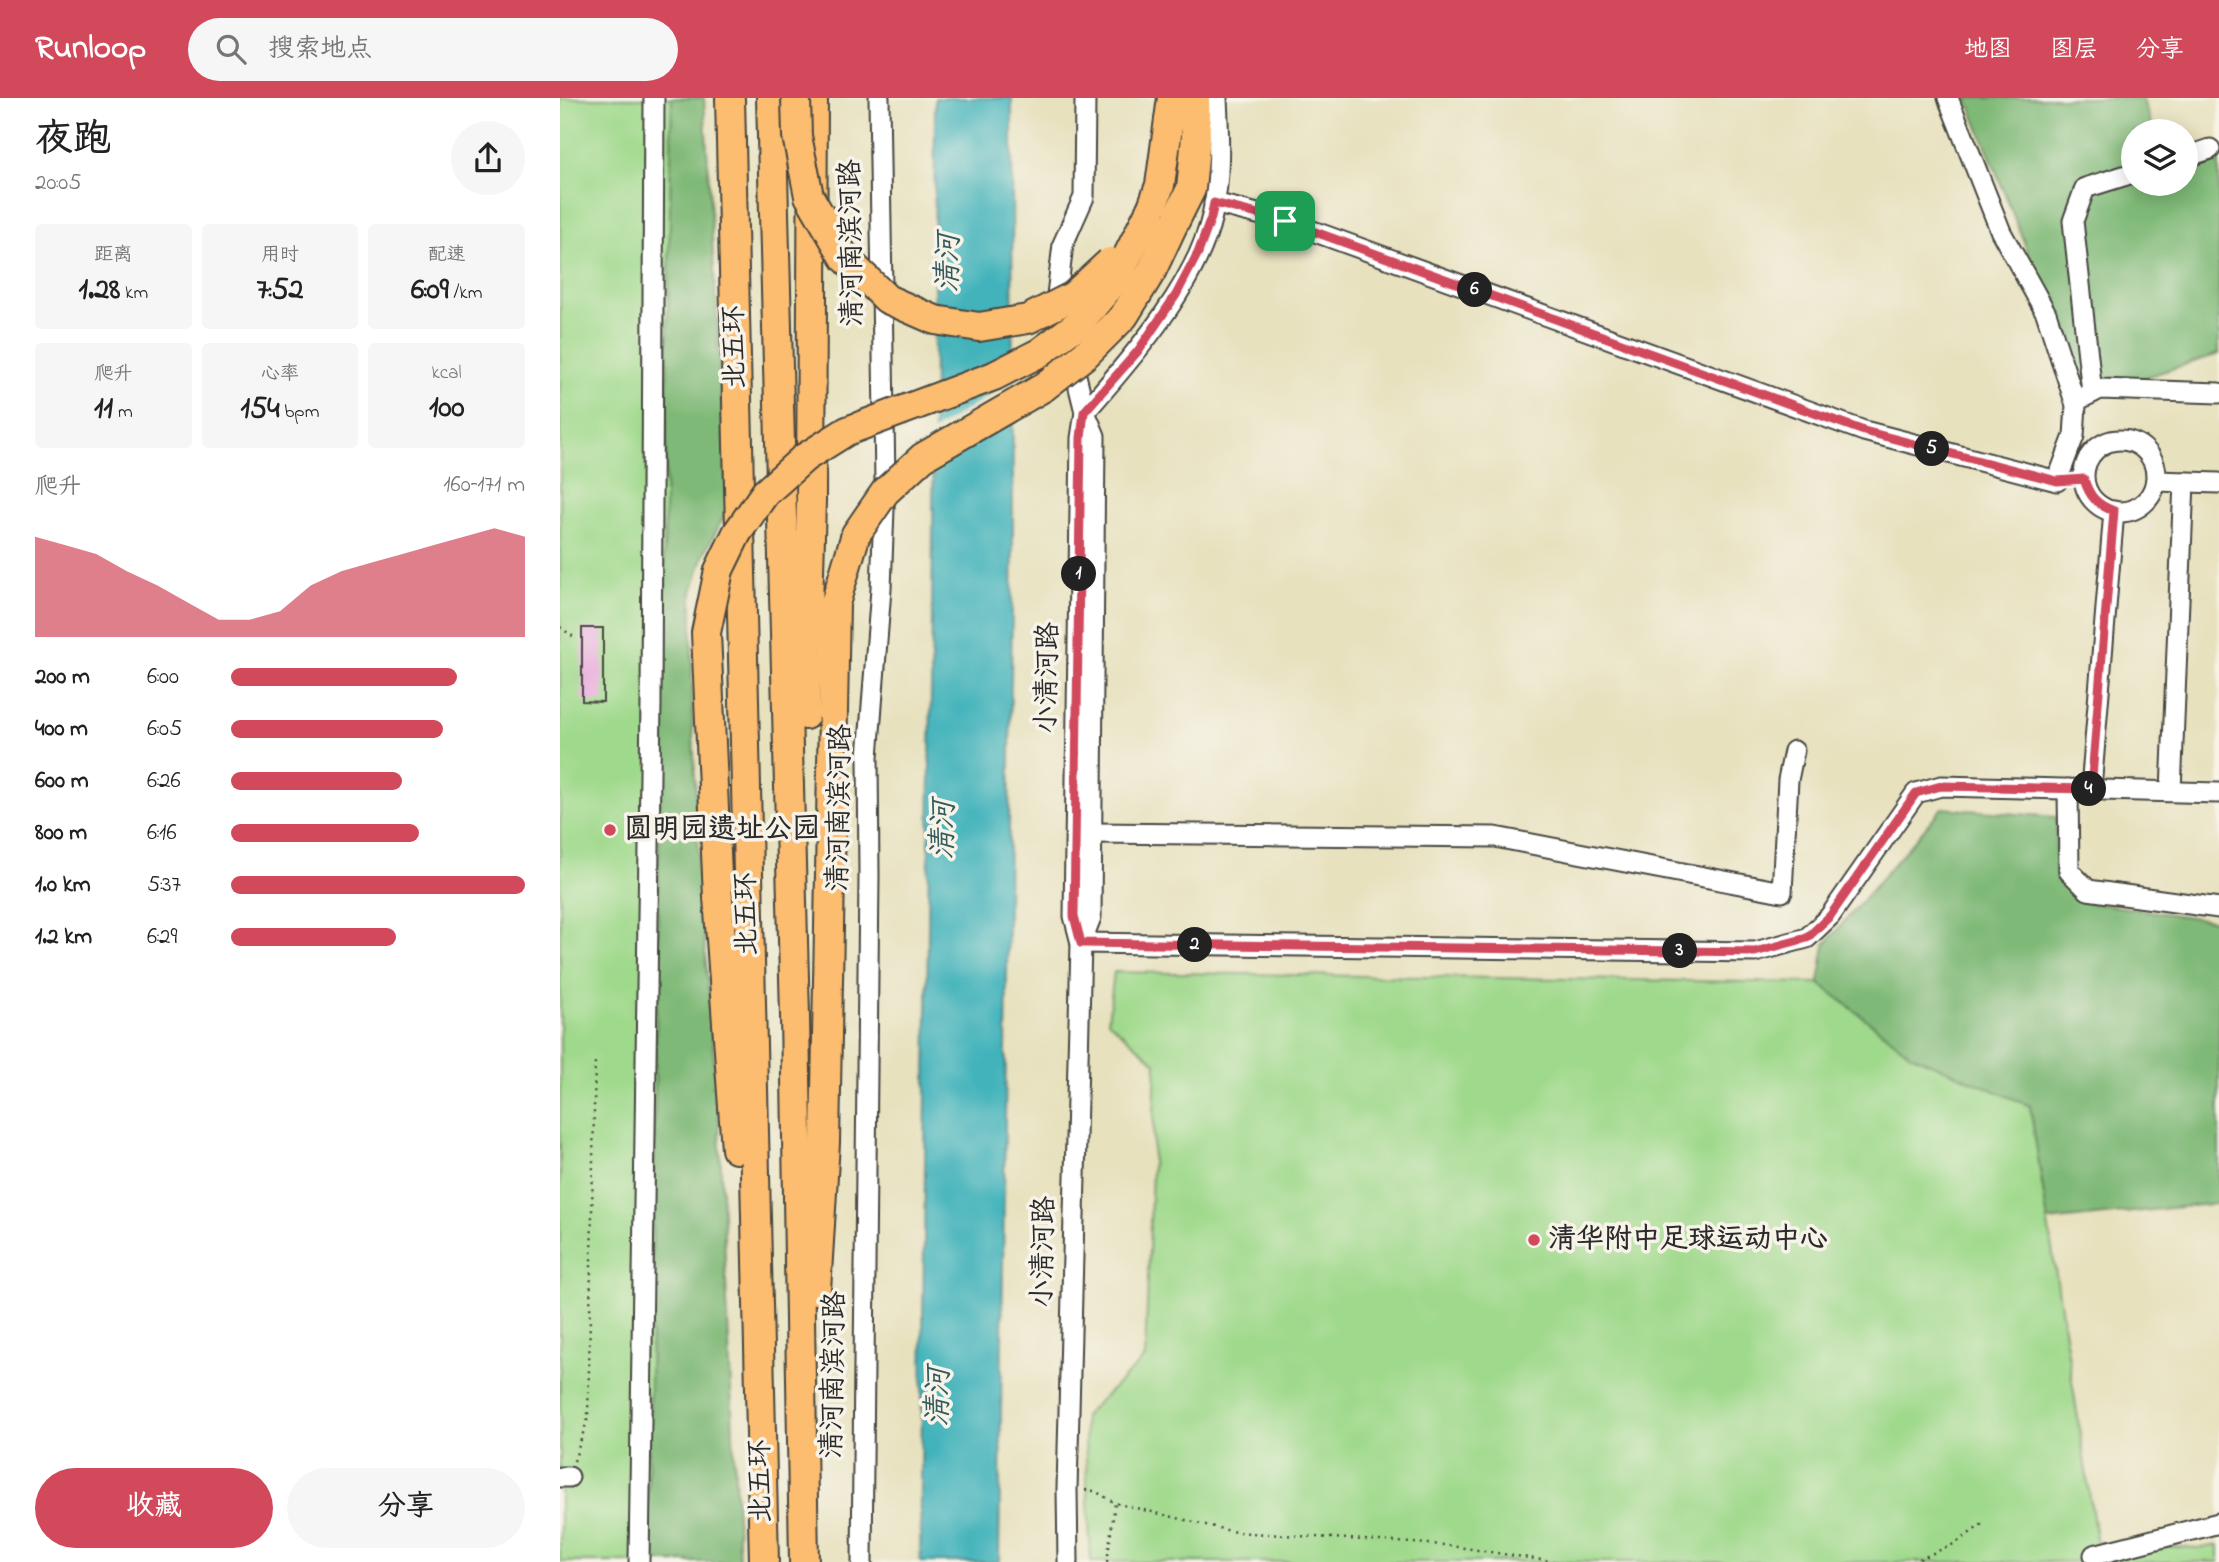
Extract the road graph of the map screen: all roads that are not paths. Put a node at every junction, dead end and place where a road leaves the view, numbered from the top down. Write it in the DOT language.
graph roads {
  1 [pos="654,98"];
  2 [pos="729,98"];
  3 [pos="771,98"];
  4 [pos="796,98"];
  5 [pos="813,98"];
  6 [pos="879,98"];
  7 [pos="1085,98"];
  8 [pos="1172,98"];
  9 [pos="1195,98"];
  10 [pos="1217,98"];
  11 [pos="1948,98"];
  12 [pos="2210,149"];
  13 [pos="2198,153"];
  14 [pos="2121,177"];
  15 [pos="1214,203"];
  16 [pos="1152,207"];
  17 [pos="2219,393"];
  18 [pos="2083,397"];
  19 [pos="1084,412"];
  20 [pos="2084,479"];
  21 [pos="2057,481"];
  22 [pos="2156,481"];
  23 [pos="2185,482"];
  24 [pos="2219,483"];
  25 [pos="2114,511"];
  26 [pos="1794,751"];
  27 [pos="2068,789"];
  28 [pos="2091,789"];
  29 [pos="2171,791"];
  30 [pos="2219,793"];
  31 [pos="1092,833"];
  32 [pos="2219,908"];
  33 [pos="1081,943"];
  34 [pos="795,1016"];
  35 [pos="2219,1523"];
  36 [pos="803,1531"];
  37 [pos="763,1533"];
  38 [pos="2094,1555"];
  39 [pos="639,1562"];
  40 [pos="764,1562"];
  41 [pos="804,1562"];
  42 [pos="862,1562"];
  43 [pos="1068,1562"];
  1 -- 39 [label="street"];
  2 -- 37 [label="highway, 北五环"];
  3 -- 34 [label="highway, 北五环"];
  4 -- 16 [label="highway, bridge"];
  5 -- 34 [label="highway"];
  6 -- 42 [label="street, 清河南滨河路"];
  7 -- 19 [label="street, 小清河路"];
  8 -- 16 [label="highway"];
  9 -- 36 [label="highway, bridge"];
  10 -- 15 [label="street"];
  11 -- 18 [label="street"];
  12 -- 13 [label="street"];
  14 -- 18 [label="street"];
  15 -- 19 [label="street"];
  15 -- 21 [label="street"];
  16 -- 37 [label="highway, bridge"];
  17 -- 18 [label="street"];
  18 -- 21 [label="street"];
  19 -- 31 [label="street, 小清河路"];
  19 -- 33 [label="street, 小清河路"];
  20 -- 21 [label="street"];
  20 -- 22 [label="street"];
  20 -- 25 [label="street"];
  22 -- 23 [label="street"];
  22 -- 25 [label="street"];
  23 -- 24 [label="street"];
  23 -- 29 [label="street"];
  25 -- 28 [label="street"];
  26 -- 31 [label="street"];
  27 -- 28 [label="street"];
  27 -- 32 [label="street"];
  27 -- 33 [label="street"];
  28 -- 29 [label="street"];
  29 -- 30 [label="street"];
  31 -- 33 [label="street, 小清河路"];
  33 -- 43 [label="street, 小清河路"];
  34 -- 36 [label="highway, 北五环"];
  35 -- 38 [label="street"];
  36 -- 41 [label="highway, 北五环"];
  37 -- 40 [label="highway, 北五环"];
}
